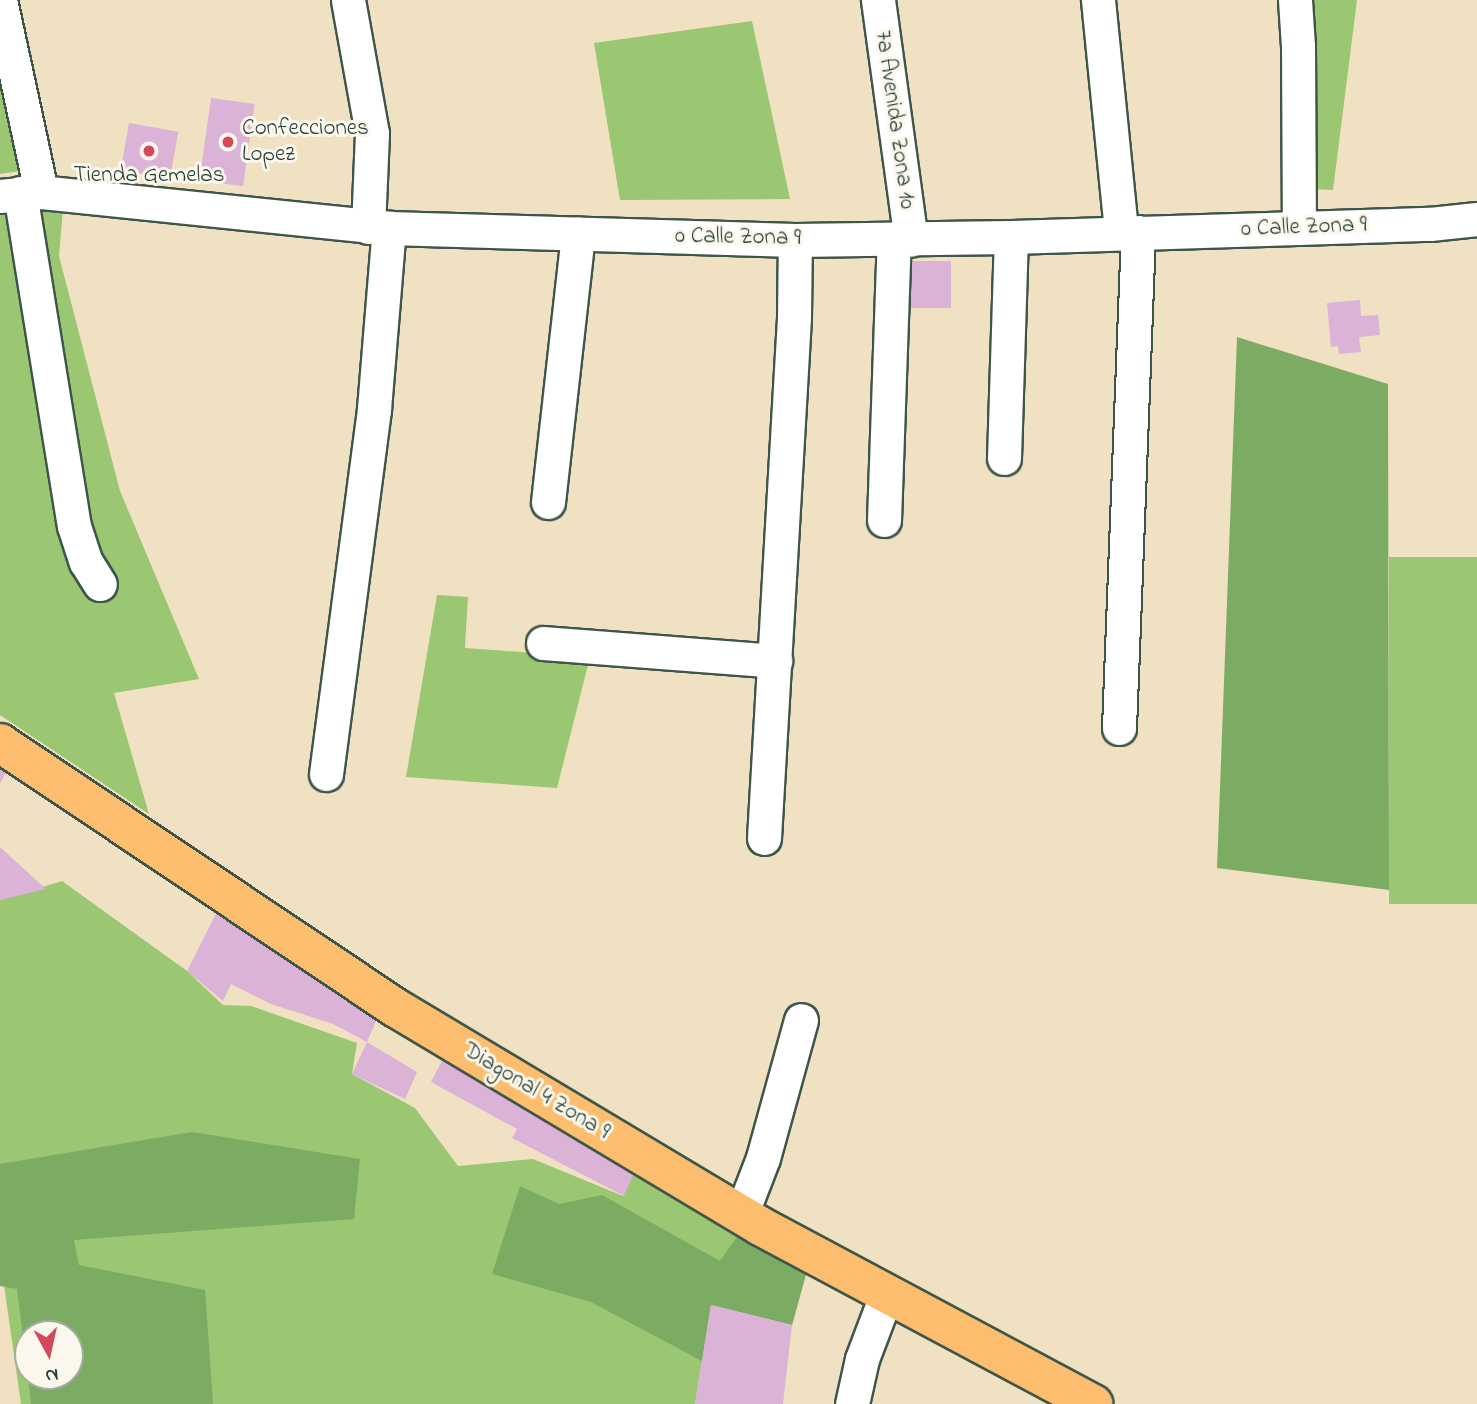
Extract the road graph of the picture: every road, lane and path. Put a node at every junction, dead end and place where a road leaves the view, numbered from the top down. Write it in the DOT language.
graph roads {
  1 [pos="0,0"];
  2 [pos="348,0"];
  3 [pos="878,0"];
  4 [pos="1098,0"];
  5 [pos="1295,0"];
  6 [pos="21,194"];
  7 [pos="1477,219"];
  8 [pos="378,228"];
  9 [pos="1299,228"];
  10 [pos="1129,232"];
  11 [pos="578,234"];
  12 [pos="1011,237"];
  13 [pos="794,240"];
  14 [pos="902,240"];
  15 [pos="1004,458"];
  16 [pos="548,502"];
  17 [pos="884,520"];
  18 [pos="100,584"];
  19 [pos="543,643"];
  20 [pos="775,661"];
  21 [pos="1119,728"];
  22 [pos="0,743"];
  23 [pos="326,774"];
  24 [pos="764,838"];
  25 [pos="801,1020"];
  26 [pos="741,1215"];
  27 [pos="887,1293"];
  28 [pos="852,1404"];
  29 [pos="1094,1404"];
  1 -- 6 [label="street"];
  2 -- 8 [label="street"];
  3 -- 14 [label="street, 7a Avenida Zona 10"];
  4 -- 10 [label="street"];
  5 -- 9 [label="street"];
  6 -- 8 [label="street, 0 Calle Zona 9"];
  6 -- 18 [label="street"];
  7 -- 9 [label="street, 0 Calle Zona 9"];
  8 -- 11 [label="street, 0 Calle Zona 9"];
  8 -- 23 [label="street"];
  9 -- 10 [label="street, 0 Calle Zona 9"];
  10 -- 12 [label="street, 0 Calle Zona 9"];
  10 -- 21 [label="street"];
  11 -- 13 [label="street, 0 Calle Zona 9"];
  11 -- 16 [label="street"];
  12 -- 14 [label="street, 0 Calle Zona 9"];
  12 -- 15 [label="street"];
  13 -- 14 [label="street, 0 Calle Zona 9"];
  13 -- 20 [label="street"];
  14 -- 17 [label="street, 7a Avenida Zona 10"];
  19 -- 20 [label="street"];
  20 -- 24 [label="street"];
  22 -- 26 [label="main road, Diagonal 4 Zona 9"];
  25 -- 26 [label="street"];
  26 -- 27 [label="main road, Diagonal 4 Zona 9"];
  27 -- 28 [label="street"];
  27 -- 29 [label="main road, Diagonal 4 Zona 9"];
}
